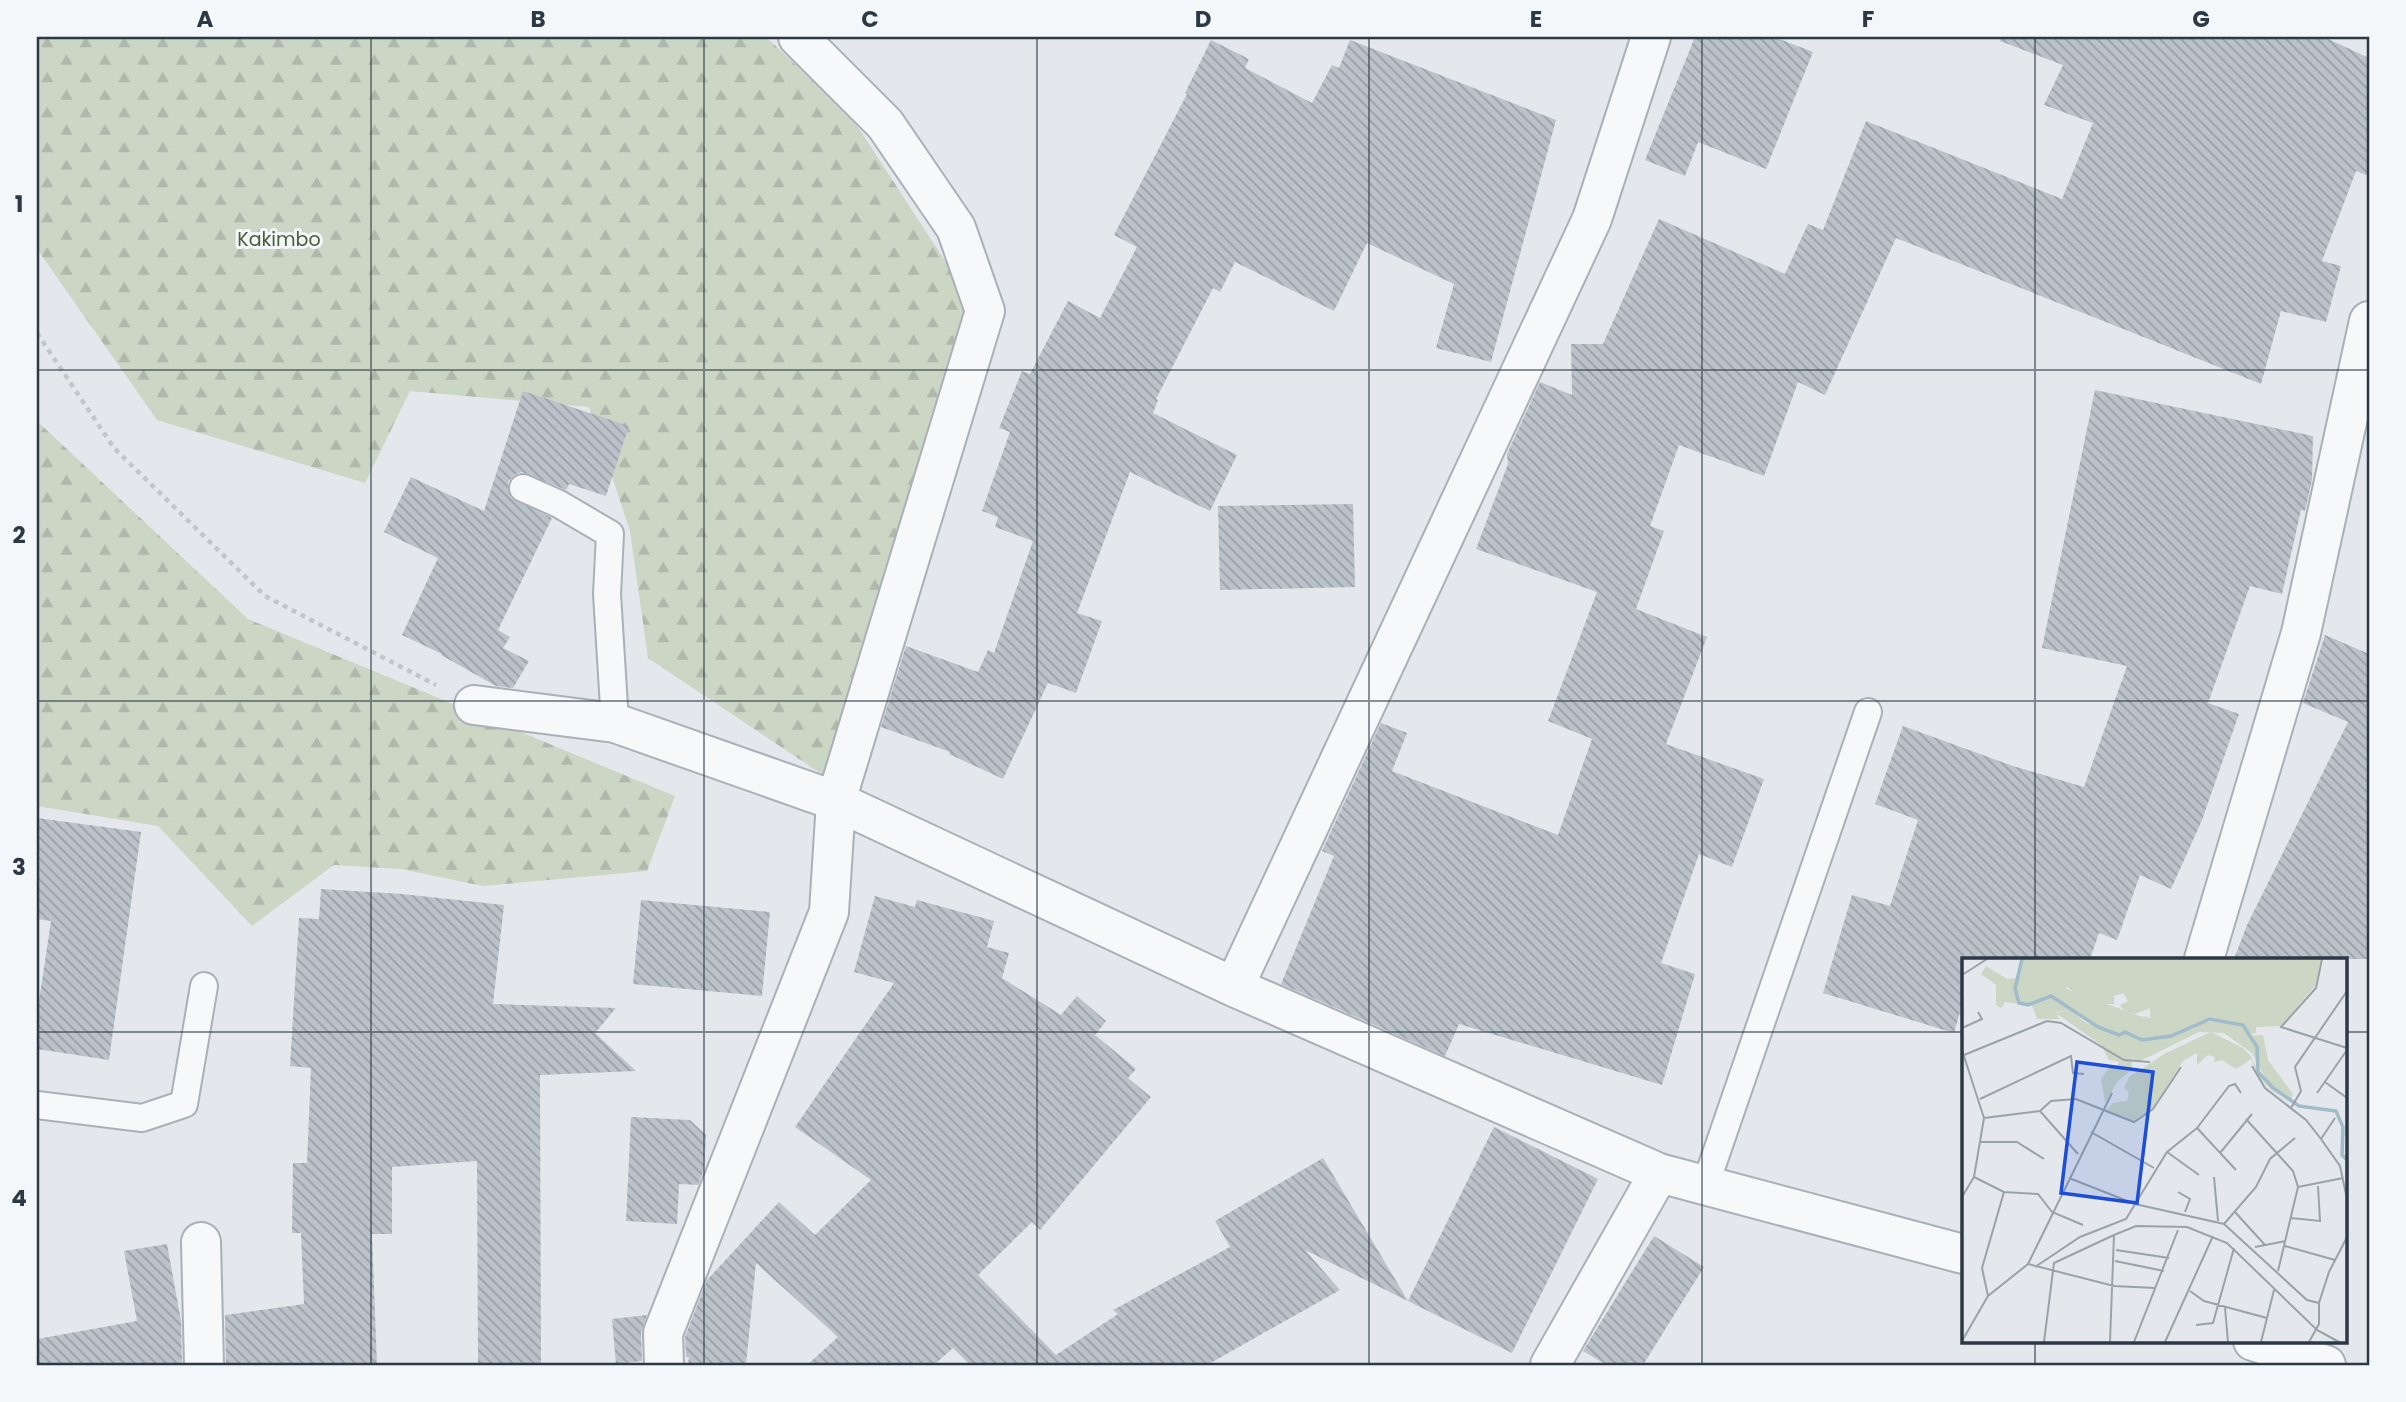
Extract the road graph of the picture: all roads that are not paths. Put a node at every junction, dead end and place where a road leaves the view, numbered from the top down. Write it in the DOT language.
graph roads {
  1 [pos="798,37"];
  2 [pos="1651,37"];
  3 [pos="2369,321"];
  4 [pos="523,488"];
  5 [pos="474,705"];
  6 [pos="1868,712"];
  7 [pos="615,723"];
  8 [pos="836,801"];
  9 [pos="2204,958"];
  10 [pos="204,986"];
  11 [pos="1234,987"];
  12 [pos="37,1105"];
  13 [pos="1659,1173"];
  14 [pos="1705,1186"];
  15 [pos="201,1242"];
  16 [pos="1962,1254"];
  17 [pos="2256,1342"];
  18 [pos="204,1365"];
  19 [pos="664,1365"];
  20 [pos="1550,1365"];
  21 [pos="2326,1365"];
  1 -- 8 [label="street"];
  2 -- 11 [label="street"];
  3 -- 9 [label="street"];
  4 -- 7 [label="lane"];
  5 -- 7 [label="street"];
  6 -- 14 [label="lane"];
  7 -- 8 [label="street"];
  8 -- 11 [label="street"];
  8 -- 19 [label="street"];
  10 -- 12 [label="lane"];
  11 -- 13 [label="street"];
  13 -- 14 [label="street"];
  13 -- 20 [label="street"];
  14 -- 16 [label="street"];
  15 -- 18 [label="street"];
  17 -- 21 [label="street"];
}
